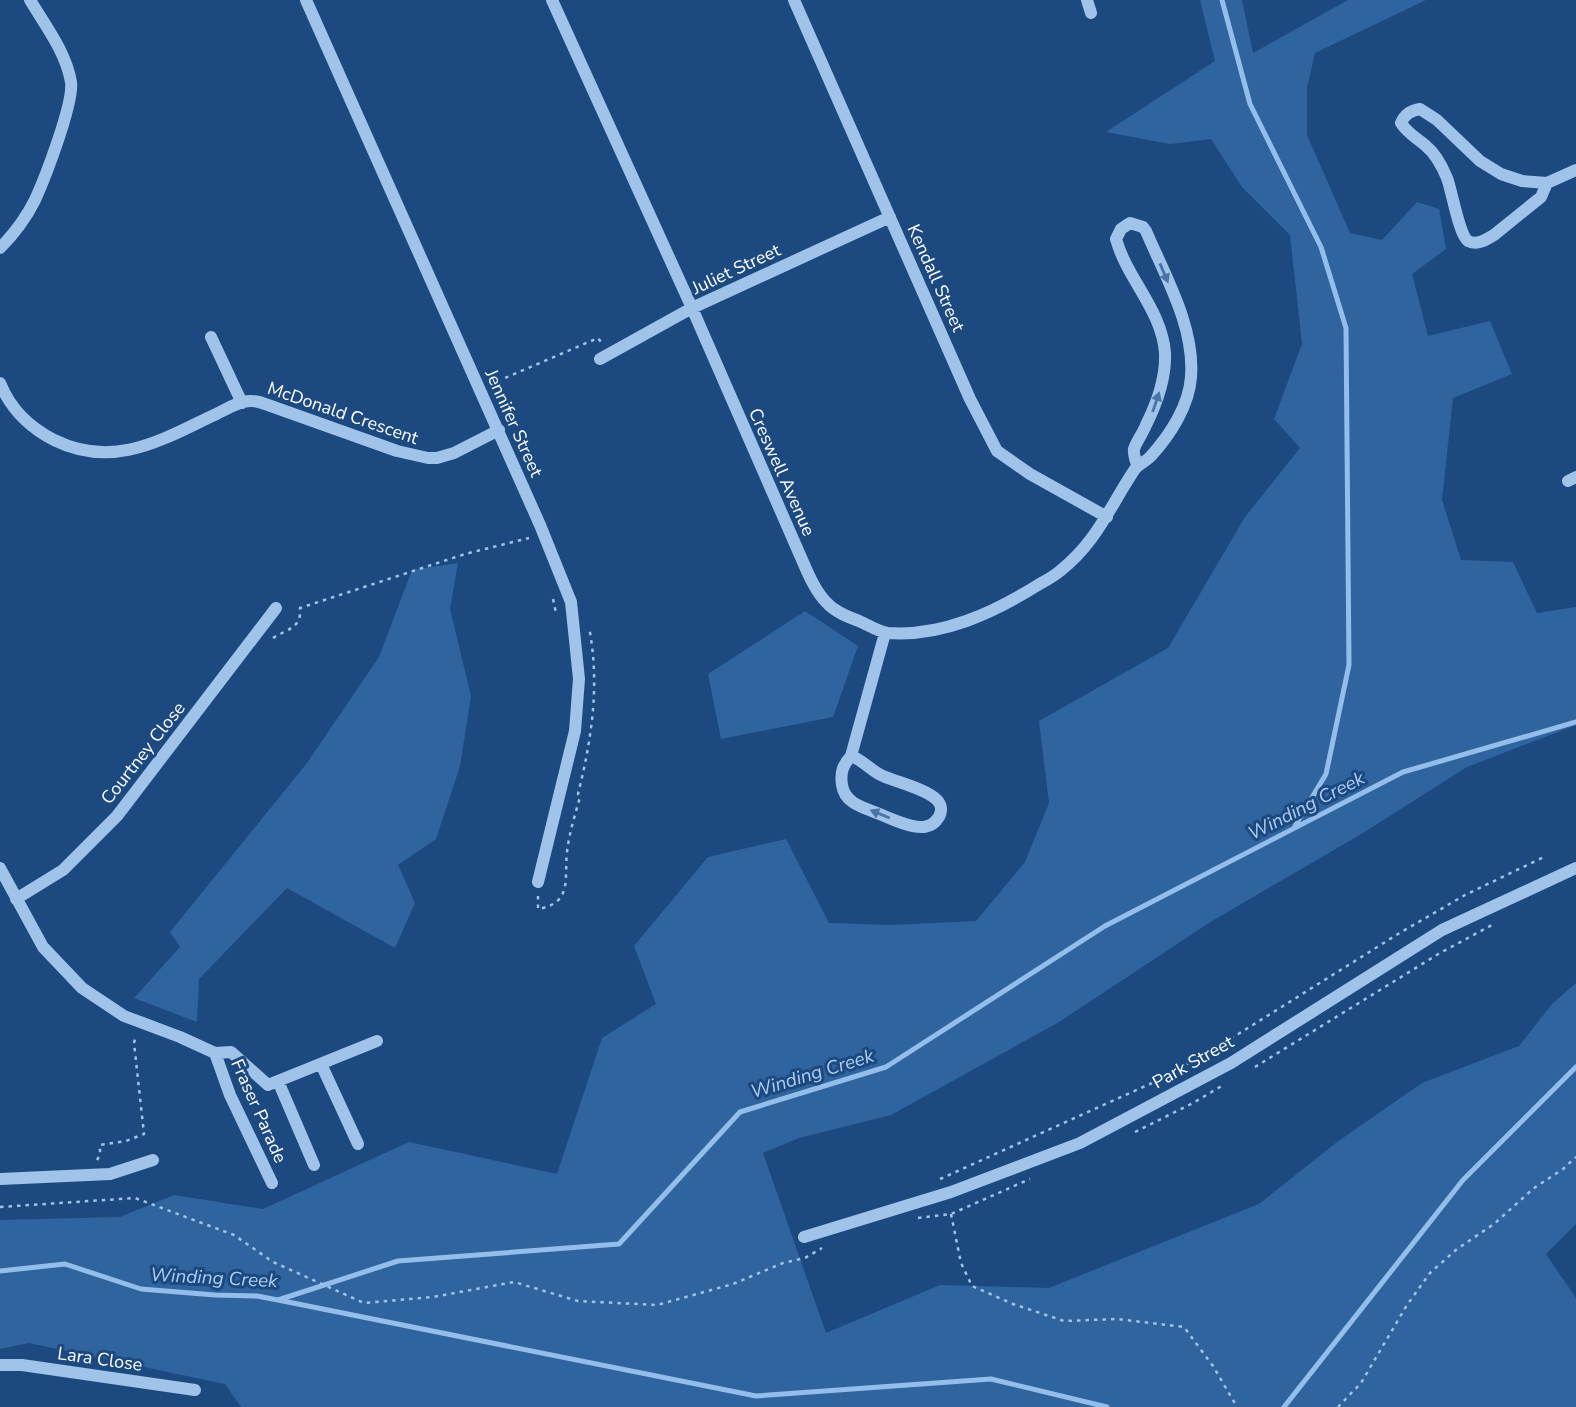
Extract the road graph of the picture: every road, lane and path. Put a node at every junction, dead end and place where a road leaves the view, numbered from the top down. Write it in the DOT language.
graph roads {
  1 [pos="30,0"];
  2 [pos="306,0"];
  3 [pos="552,0"];
  4 [pos="794,0"];
  5 [pos="1576,170"];
  6 [pos="1547,183"];
  7 [pos="890,217"];
  8 [pos="0,248"];
  9 [pos="692,309"];
  10 [pos="211,337"];
  11 [pos="598,338"];
  12 [pos="600,359"];
  13 [pos="0,383"];
  14 [pos="242,402"];
  15 [pos="503,406"];
  16 [pos="499,430"];
  17 [pos="1137,465"];
  18 [pos="1107,517"];
  19 [pos="544,534"];
  20 [pos="550,591"];
  21 [pos="276,608"];
  22 [pos="557,617"];
  23 [pos="885,633"];
  24 [pos="270,640"];
  25 [pos="851,756"];
  26 [pos="1544,856"];
  27 [pos="0,868"];
  28 [pos="1576,868"];
  29 [pos="538,882"];
  30 [pos="16,899"];
  31 [pos="141,1022"];
  32 [pos="377,1041"];
  33 [pos="215,1053"];
  34 [pos="321,1064"];
  35 [pos="278,1081"];
  36 [pos="358,1144"];
  37 [pos="1576,1157"];
  38 [pos="153,1160"];
  39 [pos="94,1162"];
  40 [pos="314,1166"];
  41 [pos="0,1180"];
  42 [pos="938,1180"];
  43 [pos="272,1183"];
  44 [pos="932,1198"];
  45 [pos="0,1207"];
  46 [pos="951,1214"];
  47 [pos="939,1216"];
  48 [pos="804,1237"];
  49 [pos="805,1258"];
  50 [pos="0,1365"];
  51 [pos="195,1390"];
  52 [pos="1237,1407"];
  53 [pos="1338,1407"];
  1 -- 8 [label="street"];
  2 -- 16 [label="street, Jennifer Street"];
  3 -- 9 [label="street, Creswell Avenue"];
  4 -- 7 [label="street, Kendall Street"];
  5 -- 6 [label="street"];
  6 -- 6 [label="street"];
  7 -- 9 [label="street, Juliet Street"];
  7 -- 18 [label="street, Kendall Street"];
  9 -- 12 [label="street, Juliet Street"];
  9 -- 23 [label="street, Creswell Avenue"];
  10 -- 14 [label="street"];
  11 -- 15 [label="path"];
  13 -- 14 [label="street, McDonald Crescent"];
  14 -- 16 [label="street, McDonald Crescent"];
  16 -- 19 [label="street, Jennifer Street"];
  17 -- 17 [label="street, Creswell Avenue, one-way"];
  17 -- 18 [label="street, Creswell Avenue"];
  18 -- 23 [label="street, Creswell Avenue"];
  19 -- 24 [label="path"];
  19 -- 29 [label="street, Jennifer Street"];
  20 -- 22 [label="path"];
  21 -- 30 [label="street, Courtney Close"];
  23 -- 25 [label="street"];
  25 -- 25 [label="street, one-way"];
  26 -- 42 [label="path"];
  27 -- 30 [label="street, Fraser Parade"];
  28 -- 44 [label="street, Park Street"];
  30 -- 31 [label="street, Fraser Parade"];
  31 -- 33 [label="street, Fraser Parade"];
  31 -- 39 [label="path"];
  32 -- 34 [label="street"];
  33 -- 35 [label="street"];
  33 -- 43 [label="street, Fraser Parade"];
  34 -- 35 [label="street"];
  34 -- 36 [label="street"];
  35 -- 40 [label="street"];
  37 -- 53 [label="path"];
  38 -- 41 [label="street"];
  44 -- 47 [label="path"];
  44 -- 48 [label="street, Park Street"];
  45 -- 49 [label="path"];
  46 -- 52 [label="path"];
  50 -- 51 [label="street, Lara Close"];
}
